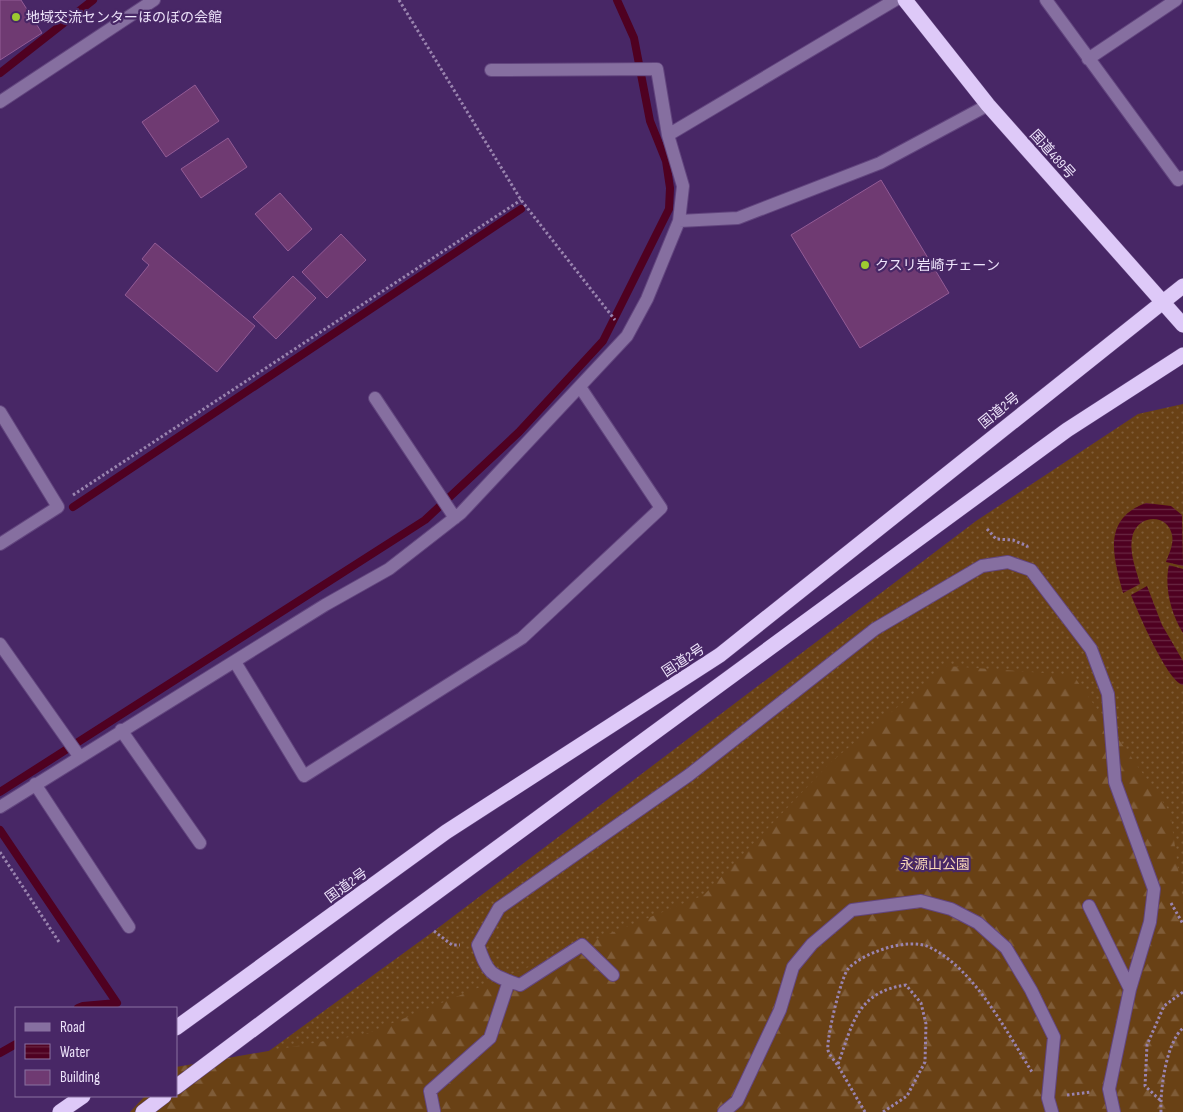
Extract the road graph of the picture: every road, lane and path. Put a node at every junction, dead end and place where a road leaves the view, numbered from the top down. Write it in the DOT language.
graph roads {
  1 [pos="154,0"];
  2 [pos="399,0"];
  3 [pos="895,0"];
  4 [pos="905,0"];
  5 [pos="1046,0"];
  6 [pos="1176,0"];
  7 [pos="1088,59"];
  8 [pos="491,70"];
  9 [pos="0,102"];
  10 [pos="988,106"];
  11 [pos="668,134"];
  12 [pos="1183,177"];
  13 [pos="521,200"];
  14 [pos="679,221"];
  15 [pos="1183,286"];
  16 [pos="1162,301"];
  17 [pos="1183,325"];
  18 [pos="627,336"];
  19 [pos="1183,355"];
  20 [pos="580,387"];
  21 [pos="375,398"];
  22 [pos="0,412"];
  23 [pos="65,500"];
  24 [pos="454,518"];
  25 [pos="0,544"];
  26 [pos="0,644"];
  27 [pos="235,662"];
  28 [pos="122,730"];
  29 [pos="79,756"];
  30 [pos="35,784"];
  31 [pos="0,807"];
  32 [pos="200,843"];
  33 [pos="0,852"];
  34 [pos="1089,906"];
  35 [pos="129,927"];
  36 [pos="434,932"];
  37 [pos="59,942"];
  38 [pos="478,945"];
  39 [pos="613,975"];
  40 [pos="509,981"];
  41 [pos="1130,989"];
  42 [pos="1183,992"];
  43 [pos="178,1027"];
  44 [pos="1183,1028"];
  45 [pos="838,1065"];
  46 [pos="178,1086"];
  47 [pos="1109,1089"];
  48 [pos="82,1097"];
  49 [pos="163,1097"];
  50 [pos="1048,1098"];
  51 [pos="1160,1100"];
  52 [pos="434,1111"];
  53 [pos="60,1112"];
  54 [pos="143,1112"];
  55 [pos="724,1112"];
  56 [pos="865,1112"];
  57 [pos="883,1112"];
  58 [pos="1052,1112"];
  59 [pos="1114,1112"];
  60 [pos="1161,1112"];
  1 -- 9 [label="street"];
  2 -- 13 [label="path"];
  3 -- 11 [label="street"];
  4 -- 10 [label="highway, 国道489号"];
  5 -- 7 [label="street"];
  6 -- 7 [label="street"];
  7 -- 12 [label="street"];
  8 -- 11 [label="street"];
  10 -- 14 [label="street"];
  10 -- 16 [label="highway, 国道489号"];
  11 -- 14 [label="street"];
  13 -- 18 [label="path"];
  13 -- 23 [label="path"];
  14 -- 18 [label="street"];
  15 -- 16 [label="highway, 国道2号"];
  16 -- 17 [label="highway, 国道489号"];
  16 -- 43 [label="highway, 国道2号"];
  18 -- 20 [label="street"];
  19 -- 46 [label="highway"];
  20 -- 24 [label="street"];
  20 -- 27 [label="street"];
  21 -- 24 [label="street"];
  22 -- 25 [label="street"];
  24 -- 27 [label="street"];
  26 -- 29 [label="street"];
  27 -- 28 [label="street"];
  28 -- 29 [label="street"];
  28 -- 32 [label="street"];
  29 -- 30 [label="street"];
  30 -- 31 [label="street"];
  30 -- 35 [label="street"];
  33 -- 37 [label="path"];
  34 -- 41 [label="street"];
  36 -- 38 [label="path"];
  38 -- 40 [label="street"];
  38 -- 41 [label="street"];
  39 -- 40 [label="street"];
  40 -- 52 [label="street"];
  41 -- 47 [label="street"];
  42 -- 51 [label="path"];
  44 -- 51 [label="path"];
  45 -- 50 [label="path"];
  45 -- 56 [label="path"];
  45 -- 57 [label="path"];
  47 -- 50 [label="path"];
  47 -- 59 [label="street"];
  48 -- 53 [label="highway"];
  49 -- 54 [label="highway"];
  50 -- 55 [label="street"];
  50 -- 58 [label="street"];
  51 -- 60 [label="path"];
}
